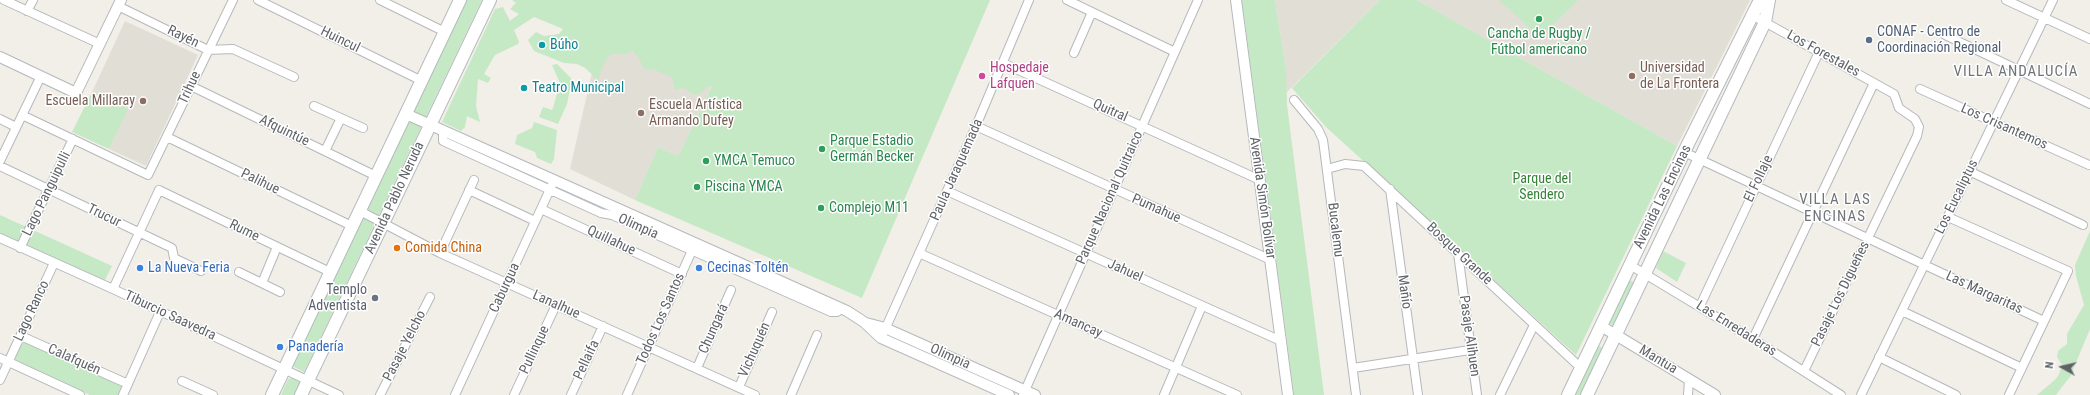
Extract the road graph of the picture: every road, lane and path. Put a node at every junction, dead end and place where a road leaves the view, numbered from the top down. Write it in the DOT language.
graph roads {
  1 [pos="4,0"];
  2 [pos="32,0"];
  3 [pos="233,0"];
  4 [pos="258,0"];
  5 [pos="380,0"];
  6 [pos="460,0"];
  7 [pos="490,0"];
  8 [pos="1029,0"];
  9 [pos="1067,0"];
  10 [pos="1198,0"];
  11 [pos="1236,0"];
  12 [pos="1760,0"];
  13 [pos="1769,0"];
  14 [pos="2006,0"];
  15 [pos="2053,0"];
  16 [pos="119,3"];
  17 [pos="28,11"];
  18 [pos="1092,12"];
  19 [pos="1752,15"];
  20 [pos="2044,18"];
  21 [pos="1765,22"];
  22 [pos="445,32"];
  23 [pos="1945,35"];
  24 [pos="2090,39"];
  25 [pos="100,44"];
  26 [pos="208,50"];
  27 [pos="1175,52"];
  28 [pos="1819,52"];
  29 [pos="1074,53"];
  30 [pos="0,57"];
  31 [pos="1003,63"];
  32 [pos="2019,70"];
  33 [pos="41,76"];
  34 [pos="294,78"];
  35 [pos="422,81"];
  36 [pos="1874,83"];
  37 [pos="191,86"];
  38 [pos="1920,88"];
  39 [pos="1894,94"];
  40 [pos="1294,100"];
  41 [pos="2090,104"];
  42 [pos="314,106"];
  43 [pos="406,114"];
  44 [pos="22,115"];
  45 [pos="341,118"];
  46 [pos="0,119"];
  47 [pos="1994,122"];
  48 [pos="430,125"];
  49 [pos="1142,125"];
  50 [pos="976,126"];
  51 [pos="16,127"];
  52 [pos="363,128"];
  53 [pos="167,137"];
  54 [pos="73,139"];
  55 [pos="325,151"];
  56 [pos="1684,152"];
  57 [pos="1699,159"];
  58 [pos="0,161"];
  59 [pos="2089,165"];
  60 [pos="0,166"];
  61 [pos="1327,169"];
  62 [pos="1969,171"];
  63 [pos="376,176"];
  64 [pos="474,180"];
  65 [pos="1260,180"];
  66 [pos="552,185"];
  67 [pos="1756,186"];
  68 [pos="1390,189"];
  69 [pos="49,190"];
  70 [pos="469,190"];
  71 [pos="1114,190"];
  72 [pos="947,192"];
  73 [pos="541,209"];
  74 [pos="360,210"];
  75 [pos="1813,212"];
  76 [pos="1948,217"];
  77 [pos="535,221"];
  78 [pos="383,223"];
  79 [pos="2083,225"];
  80 [pos="352,226"];
  81 [pos="138,232"];
  82 [pos="0,238"];
  83 [pos="1868,238"];
  84 [pos="277,247"];
  85 [pos="694,247"];
  86 [pos="20,248"];
  87 [pos="440,253"];
  88 [pos="919,253"];
  89 [pos="1086,253"];
  90 [pos="1458,253"];
  91 [pos="1271,260"];
  92 [pos="54,263"];
  93 [pos="1630,265"];
  94 [pos="1924,265"];
  95 [pos="201,271"];
  96 [pos="239,272"];
  97 [pos="330,272"];
  98 [pos="1645,273"];
  99 [pos="682,274"];
  100 [pos="262,283"];
  101 [pos="507,283"];
  102 [pos="113,289"];
  103 [pos="731,290"];
  104 [pos="280,292"];
  105 [pos="430,297"];
  106 [pos="556,305"];
  107 [pos="1202,306"];
  108 [pos="1700,306"];
  109 [pos="1902,311"];
  110 [pos="160,312"];
  111 [pos="772,312"];
  112 [pos="1058,315"];
  113 [pos="2044,321"];
  114 [pos="864,322"];
  115 [pos="1534,325"];
  116 [pos="603,326"];
  117 [pos="1601,326"];
  118 [pos="885,328"];
  119 [pos="1616,334"];
  120 [pos="817,335"];
  121 [pos="20,336"];
  122 [pos="881,338"];
  123 [pos="1753,338"];
  124 [pos="1281,341"];
  125 [pos="649,347"];
  126 [pos="1470,350"];
  127 [pos="1879,357"];
  128 [pos="0,358"];
  129 [pos="1413,358"];
  130 [pos="9,362"];
  131 [pos="1176,367"];
  132 [pos="696,368"];
  133 [pos="1353,368"];
  134 [pos="1581,368"];
  135 [pos="2022,368"];
  136 [pos="284,369"];
  137 [pos="1804,371"];
  138 [pos="0,380"];
  139 [pos="307,380"];
  140 [pos="1690,380"];
  141 [pos="182,381"];
  142 [pos="128,384"];
  143 [pos="739,388"];
  144 [pos="1024,393"];
  145 [pos="629,394"];
  146 [pos="80,395"];
  147 [pos="123,395"];
  148 [pos="213,395"];
  149 [pos="272,395"];
  150 [pos="301,395"];
  151 [pos="339,395"];
  152 [pos="380,395"];
  153 [pos="455,395"];
  154 [pos="514,395"];
  155 [pos="571,395"];
  156 [pos="755,395"];
  157 [pos="791,395"];
  158 [pos="1009,395"];
  159 [pos="1036,395"];
  160 [pos="1164,395"];
  161 [pos="1237,395"];
  162 [pos="1288,395"];
  163 [pos="1356,395"];
  164 [pos="1418,395"];
  165 [pos="1477,395"];
  166 [pos="1500,395"];
  167 [pos="1568,395"];
  168 [pos="1587,395"];
  169 [pos="1688,395"];
  170 [pos="1715,395"];
  171 [pos="1841,395"];
  172 [pos="1861,395"];
  173 [pos="1956,395"];
  174 [pos="2009,395"];
  1 -- 17 [label="street"];
  2 -- 17 [label="street"];
  3 -- 26 [label="street, Trihue"];
  4 -- 35 [label="street, Huincul"];
  5 -- 22 [label="street"];
  6 -- 22 [label="main road, Avenida Pablo Neruda"];
  7 -- 48 [label="main road, Avenida Pablo Neruda"];
  8 -- 31 [label="street, Paula Jaraquemada"];
  9 -- 18 [label="street"];
  10 -- 27 [label="street, Parque Nacional Quitraico"];
  11 -- 65 [label="street, Avenida Simón Bolívar"];
  12 -- 19 [label="main road, Avenida Las Encinas"];
  13 -- 21 [label="main road, Avenida Las Encinas"];
  14 -- 20 [label="street"];
  15 -- 20 [label="street, Los Eucaliptus"];
  16 -- 25 [label="street"];
  16 -- 26 [label="street, Rayén"];
  17 -- 25 [label="street"];
  18 -- 27 [label="street"];
  18 -- 29 [label="street"];
  19 -- 21 [label="street, Los Forestales"];
  19 -- 56 [label="main road, Avenida Las Encinas"];
  20 -- 24 [label="street"];
  20 -- 32 [label="street, Los Eucaliptus"];
  21 -- 28 [label="street, Los Forestales"];
  21 -- 57 [label="main road, Avenida Las Encinas"];
  22 -- 35 [label="main road, Avenida Pablo Neruda"];
  23 -- 32 [label="street"];
  25 -- 33 [label="street"];
  26 -- 34 [label="street, Rayén"];
  26 -- 37 [label="street, Trihue"];
  27 -- 49 [label="street, Parque Nacional Quitraico"];
  28 -- 36 [label="street, Los Forestales"];
  28 -- 67 [label="street, El Follaje"];
  30 -- 33 [label="street"];
  31 -- 49 [label="street, Quitral"];
  31 -- 50 [label="street, Paula Jaraquemada"];
  32 -- 41 [label="street"];
  32 -- 47 [label="street, Los Eucaliptus"];
  33 -- 44 [label="street"];
  35 -- 43 [label="main road, Avenida Pablo Neruda"];
  36 -- 39 [label="street, Los Forestales"];
  36 -- 75 [label="street"];
  37 -- 53 [label="street, Trihue"];
  37 -- 55 [label="street, Afquintúe"];
  38 -- 47 [label="street, Los Crisantemos"];
  39 -- 83 [label="street, Pasaje Los Digueñes"];
  40 -- 61 [label="street, Bucalemu"];
  42 -- 45 [label="street"];
  43 -- 48 [label="street, Olimpia"];
  43 -- 63 [label="main road, Avenida Pablo Neruda"];
  44 -- 51 [label="street"];
  44 -- 54 [label="street"];
  45 -- 52 [label="street"];
  45 -- 55 [label="street"];
  46 -- 51 [label="street"];
  47 -- 59 [label="street, Los Crisantemos"];
  47 -- 62 [label="street, Los Eucaliptus"];
  48 -- 66 [label="street, Olimpia"];
  48 -- 78 [label="main road, Avenida Pablo Neruda"];
  49 -- 65 [label="street, Quitral"];
  49 -- 71 [label="street, Parque Nacional Quitraico"];
  50 -- 71 [label="street, Pumahue"];
  50 -- 72 [label="street, Paula Jaraquemada"];
  51 -- 58 [label="street"];
  53 -- 54 [label="street, Trihue"];
  53 -- 80 [label="street, Palihue"];
  54 -- 69 [label="street, Lago Panguipulli"];
  55 -- 63 [label="street, Afquintúe"];
  56 -- 57 [label="street, Las Margaritas"];
  56 -- 93 [label="main road, Avenida Las Encinas"];
  57 -- 67 [label="street, Las Margaritas"];
  57 -- 98 [label="main road, Avenida Las Encinas"];
  60 -- 69 [label="street, Trucur"];
  61 -- 68 [label="street, Bosque Grande"];
  61 -- 133 [label="street, Bucalemu"];
  62 -- 76 [label="street, Los Eucaliptus"];
  62 -- 79 [label="street"];
  63 -- 74 [label="main road, Avenida Pablo Neruda"];
  64 -- 70 [label="street"];
  65 -- 91 [label="street, Avenida Simón Bolívar"];
  66 -- 73 [label="street, Caburgua"];
  66 -- 85 [label="street, Olimpia"];
  67 -- 75 [label="street, Las Margaritas"];
  67 -- 108 [label="street, El Follaje"];
  68 -- 90 [label="street, Bosque Grande"];
  68 -- 129 [label="street, Mañío"];
  69 -- 81 [label="street, Trucur"];
  69 -- 86 [label="street, Lago Panguipulli"];
  70 -- 77 [label="street"];
  70 -- 87 [label="street"];
  71 -- 89 [label="street, Parque Nacional Quitraico"];
  71 -- 91 [label="street, Pumahue"];
  72 -- 88 [label="street, Paula Jaraquemada"];
  72 -- 89 [label="street, Jahuel"];
  73 -- 77 [label="street, Caburgua"];
  73 -- 99 [label="street, Quillahue"];
  74 -- 78 [label="street, Lanalhue"];
  74 -- 80 [label="main road, Avenida Pablo Neruda"];
  75 -- 83 [label="street, Las Margaritas"];
  75 -- 123 [label="street"];
  76 -- 94 [label="street, Los Eucaliptus"];
  76 -- 113 [label="street"];
  77 -- 101 [label="street, Caburgua"];
  78 -- 87 [label="street, Lanalhue"];
  78 -- 139 [label="main road, Avenida Pablo Neruda"];
  80 -- 97 [label="main road, Avenida Pablo Neruda"];
  81 -- 84 [label="street, Rume"];
  81 -- 95 [label="street, Trucur"];
  81 -- 102 [label="street"];
  82 -- 86 [label="street, Tiburcio Saavedra"];
  83 -- 94 [label="street, Las Margaritas"];
  83 -- 137 [label="street, Pasaje Los Digueñes"];
  84 -- 97 [label="street, Rume"];
  84 -- 100 [label="street"];
  85 -- 99 [label="street, Todos Los Santos"];
  85 -- 114 [label="street, Olimpia"];
  86 -- 92 [label="street, Tiburcio Saavedra"];
  87 -- 101 [label="street, Lanalhue"];
  88 -- 112 [label="street, Amancay"];
  88 -- 118 [label="street, Paula Jaraquemada"];
  89 -- 107 [label="street, Jahuel"];
  89 -- 112 [label="street, Parque Nacional Quitraico"];
  90 -- 115 [label="street, Bosque Grande"];
  90 -- 126 [label="street, Pasaje Alihuen"];
  91 -- 124 [label="street, Avenida Simón Bolívar"];
  92 -- 102 [label="street, Tiburcio Saavedra"];
  92 -- 121 [label="street, Lago Ranco"];
  93 -- 98 [label="street, Las Enredaderas"];
  93 -- 117 [label="main road, Avenida Las Encinas"];
  94 -- 109 [label="street, Los Eucaliptus"];
  94 -- 113 [label="street, Las Margaritas"];
  96 -- 100 [label="street"];
  97 -- 136 [label="main road, Avenida Pablo Neruda"];
  98 -- 108 [label="street, Las Enredaderas"];
  98 -- 119 [label="main road, Avenida Las Encinas"];
  99 -- 125 [label="street, Todos Los Santos"];
  100 -- 104 [label="street"];
  101 -- 106 [label="street, Lanalhue"];
  101 -- 153 [label="street, Caburgua"];
  102 -- 110 [label="street, Tiburcio Saavedra"];
  103 -- 132 [label="street, Chungará"];
  105 -- 152 [label="street, Pasaje Yelcho"];
  106 -- 116 [label="street, Lanalhue"];
  106 -- 154 [label="street, Pullinque"];
  107 -- 124 [label="street, Jahuel"];
  107 -- 131 [label="street"];
  108 -- 123 [label="street, Las Enredaderas"];
  109 -- 127 [label="street, Los Eucaliptus"];
  109 -- 135 [label="street"];
  110 -- 136 [label="street, Tiburcio Saavedra"];
  110 -- 142 [label="street"];
  111 -- 143 [label="street, Vichuquén"];
  112 -- 131 [label="street, Amancay"];
  112 -- 144 [label="street, Parque Nacional Quitraico"];
  113 -- 135 [label="street"];
  114 -- 118 [label="street, Olimpia"];
  114 -- 122 [label="street, Olimpia"];
  115 -- 134 [label="street, Bosque Grande"];
  115 -- 166 [label="street"];
  116 -- 125 [label="street, Lanalhue"];
  116 -- 155 [label="street, Pellaifa"];
  117 -- 119 [label="street, Mantua"];
  117 -- 134 [label="main road, Avenida Las Encinas"];
  118 -- 122 [label="street, Paula Jaraquemada"];
  118 -- 144 [label="street, Olimpia"];
  119 -- 140 [label="street, Mantua"];
  119 -- 168 [label="main road, Avenida Las Encinas"];
  120 -- 157 [label="street"];
  121 -- 130 [label="street, Lago Ranco"];
  121 -- 142 [label="street, Calafquén"];
  122 -- 158 [label="street, Olimpia"];
  123 -- 137 [label="street, Las Enredaderas"];
  124 -- 162 [label="street, Avenida Simón Bolívar"];
  125 -- 132 [label="street, Lanalhue"];
  125 -- 145 [label="street, Todos Los Santos"];
  126 -- 129 [label="street"];
  126 -- 165 [label="street, Pasaje Alihuen"];
  127 -- 172 [label="street, Los Eucaliptus"];
  127 -- 173 [label="street"];
  128 -- 130 [label="street, Calafquén"];
  129 -- 133 [label="street"];
  129 -- 164 [label="street, Mañío"];
  130 -- 138 [label="street, Lago Ranco"];
  130 -- 146 [label="street, Calafquén"];
  131 -- 160 [label="street"];
  131 -- 161 [label="street, Amancay"];
  132 -- 143 [label="street, Lanalhue"];
  133 -- 163 [label="street, Bucalemu"];
  134 -- 167 [label="main road, Avenida Las Encinas"];
  135 -- 174 [label="street"];
  136 -- 139 [label="street, Tiburcio Saavedra"];
  136 -- 149 [label="main road, Avenida Pablo Neruda"];
  137 -- 171 [label="street, Las Enredaderas"];
  139 -- 150 [label="main road, Avenida Pablo Neruda"];
  139 -- 151 [label="street, Tiburcio Saavedra"];
  140 -- 169 [label="street"];
  140 -- 170 [label="street, Mantua"];
  141 -- 148 [label="street"];
  142 -- 147 [label="street"];
  143 -- 156 [label="street, Lanalhue"];
  144 -- 159 [label="street, Olimpia"];
}
